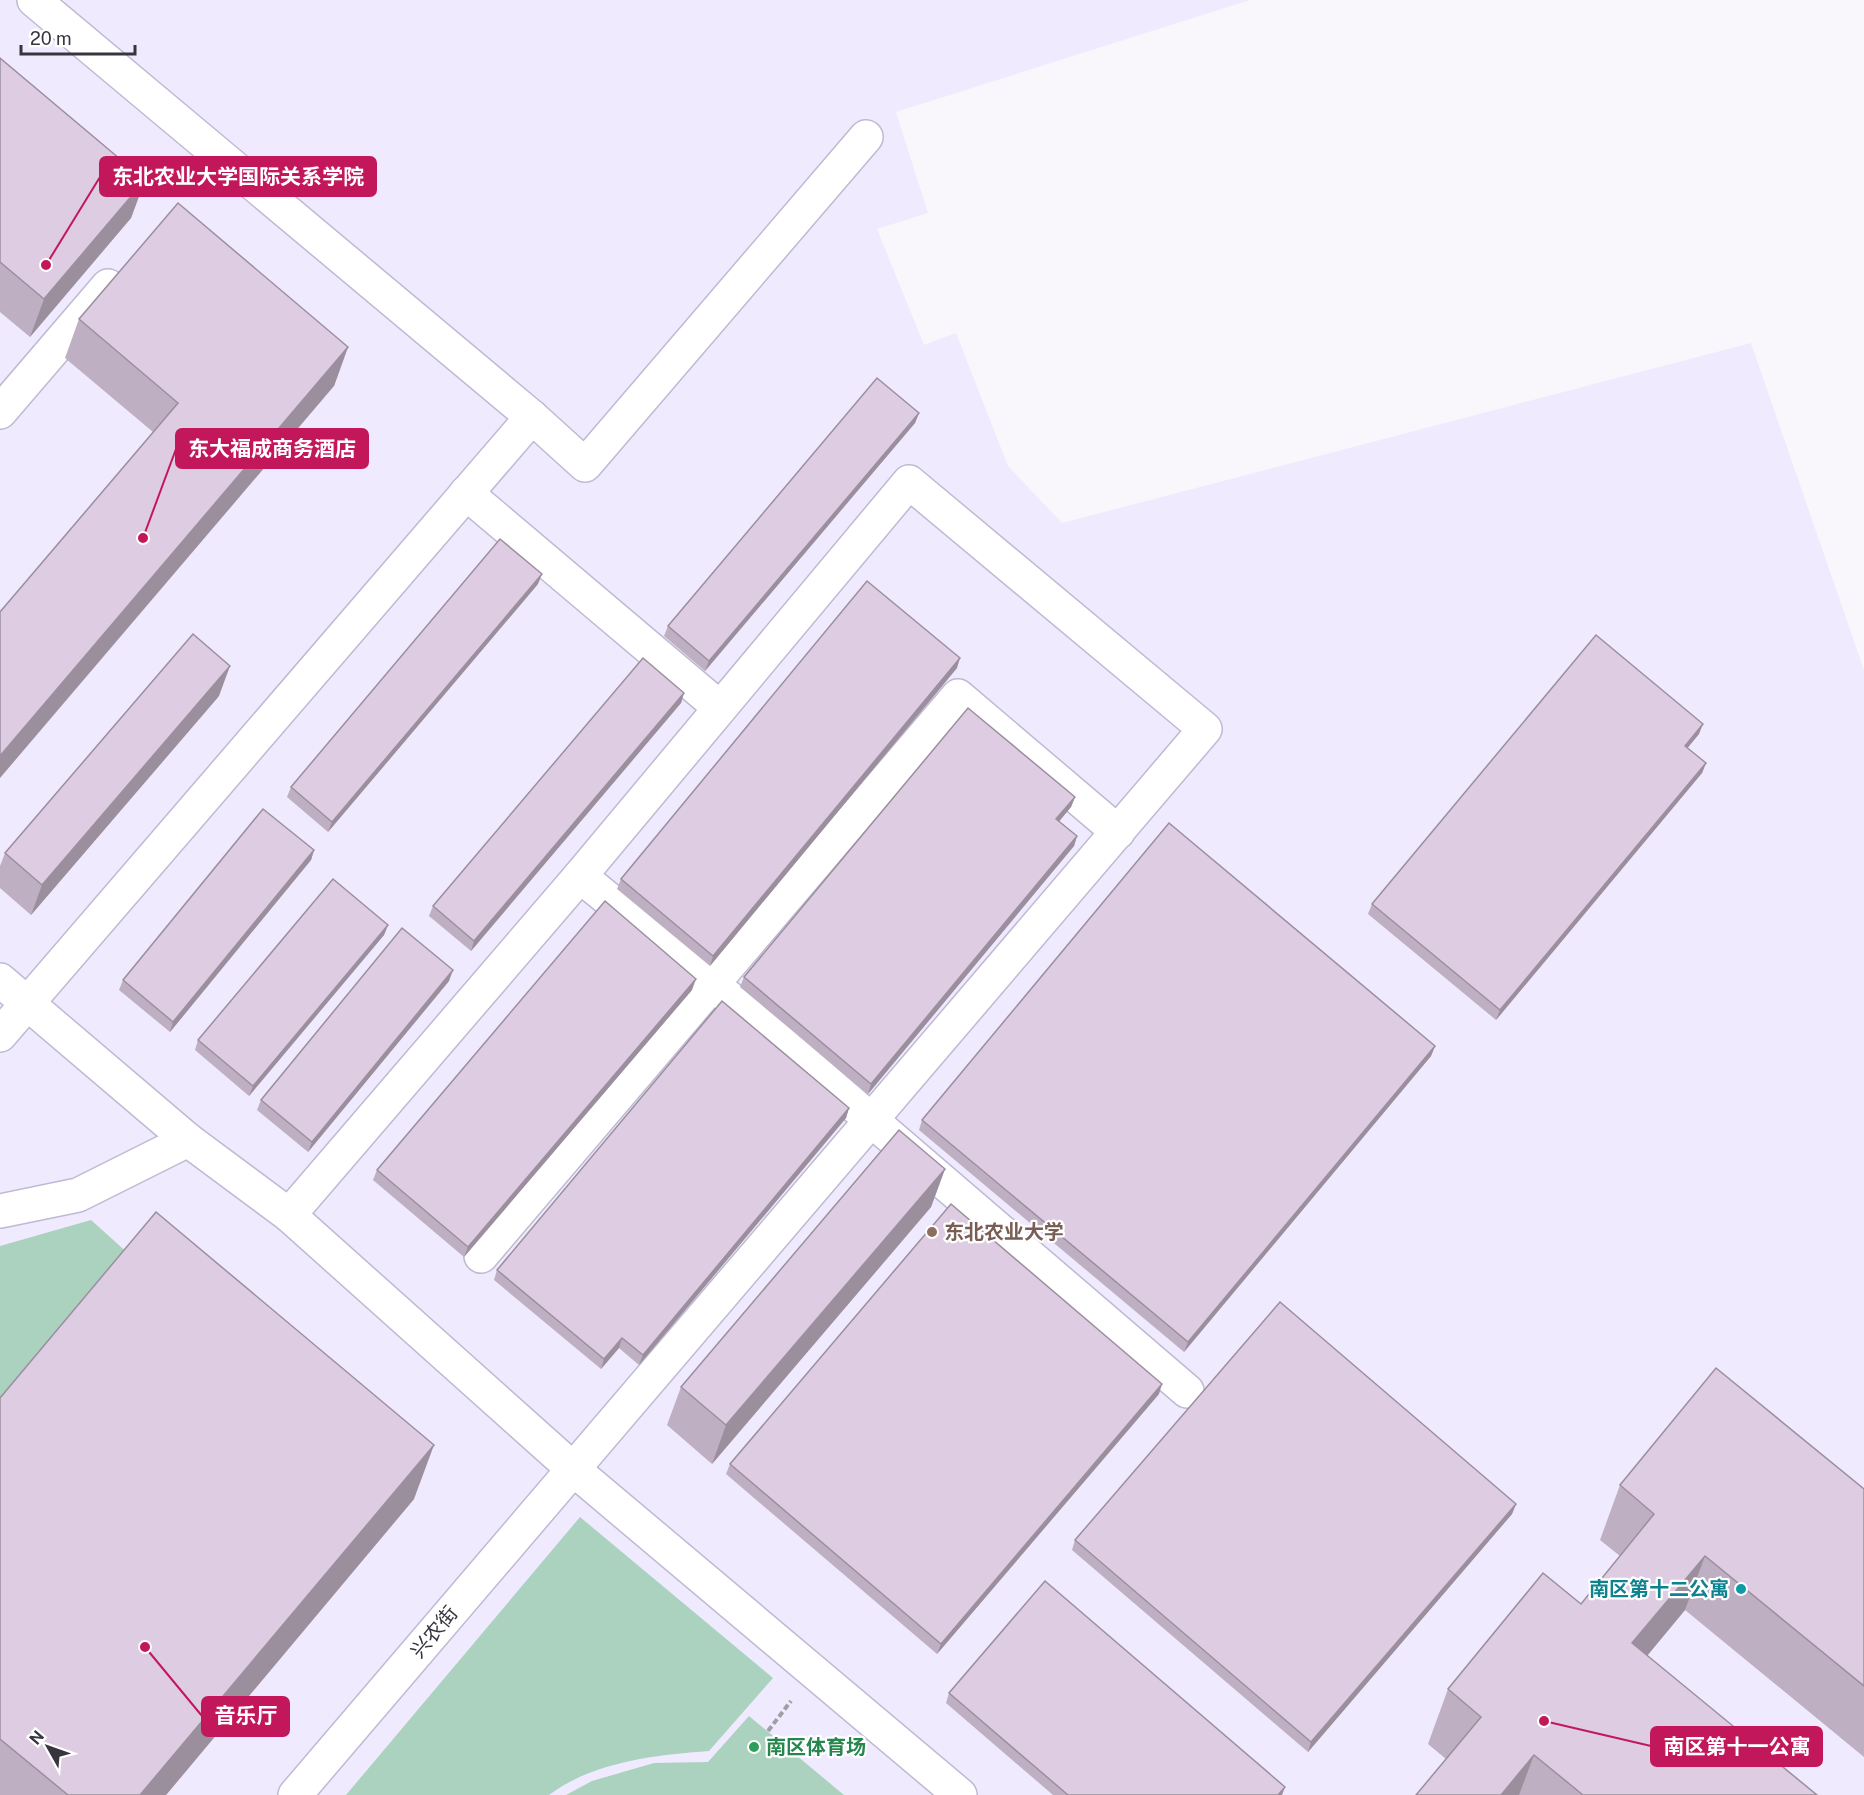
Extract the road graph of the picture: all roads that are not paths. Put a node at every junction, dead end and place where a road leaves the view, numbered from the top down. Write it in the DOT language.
graph roads {
  1 [pos="34,0"];
  2 [pos="866,137"];
  3 [pos="128,263"];
  4 [pos="0,412"];
  5 [pos="532,417"];
  6 [pos="466,493"];
  7 [pos="719,707"];
  8 [pos="1118,832"];
  9 [pos="580,876"];
  10 [pos="0,980"];
  11 [pos="714,985"];
  12 [pos="27,1003"];
  13 [pos="0,1035"];
  14 [pos="872,1120"];
  15 [pos="188,1140"];
  16 [pos="0,1211"];
  17 [pos="289,1215"];
  18 [pos="481,1256"];
  19 [pos="1187,1391"];
  20 [pos="573,1469"];
  21 [pos="295,1795"];
  22 [pos="960,1795"];
  1 -- 5 [label="street"];
  2 -- 5 [label="street"];
  3 -- 4 [label="street"];
  5 -- 6 [label="street"];
  6 -- 7 [label="street"];
  6 -- 12 [label="street"];
  7 -- 8 [label="street, 兴农街"];
  7 -- 9 [label="street"];
  8 -- 11 [label="street"];
  8 -- 14 [label="street, 兴农街"];
  9 -- 11 [label="street"];
  9 -- 17 [label="street"];
  10 -- 12 [label="street"];
  11 -- 14 [label="street"];
  11 -- 18 [label="street"];
  12 -- 13 [label="street"];
  12 -- 15 [label="street"];
  14 -- 19 [label="street"];
  14 -- 20 [label="street, 兴农街"];
  15 -- 16 [label="street"];
  15 -- 17 [label="street"];
  17 -- 20 [label="street"];
  20 -- 21 [label="street, 兴农街"];
  20 -- 22 [label="street"];
}
